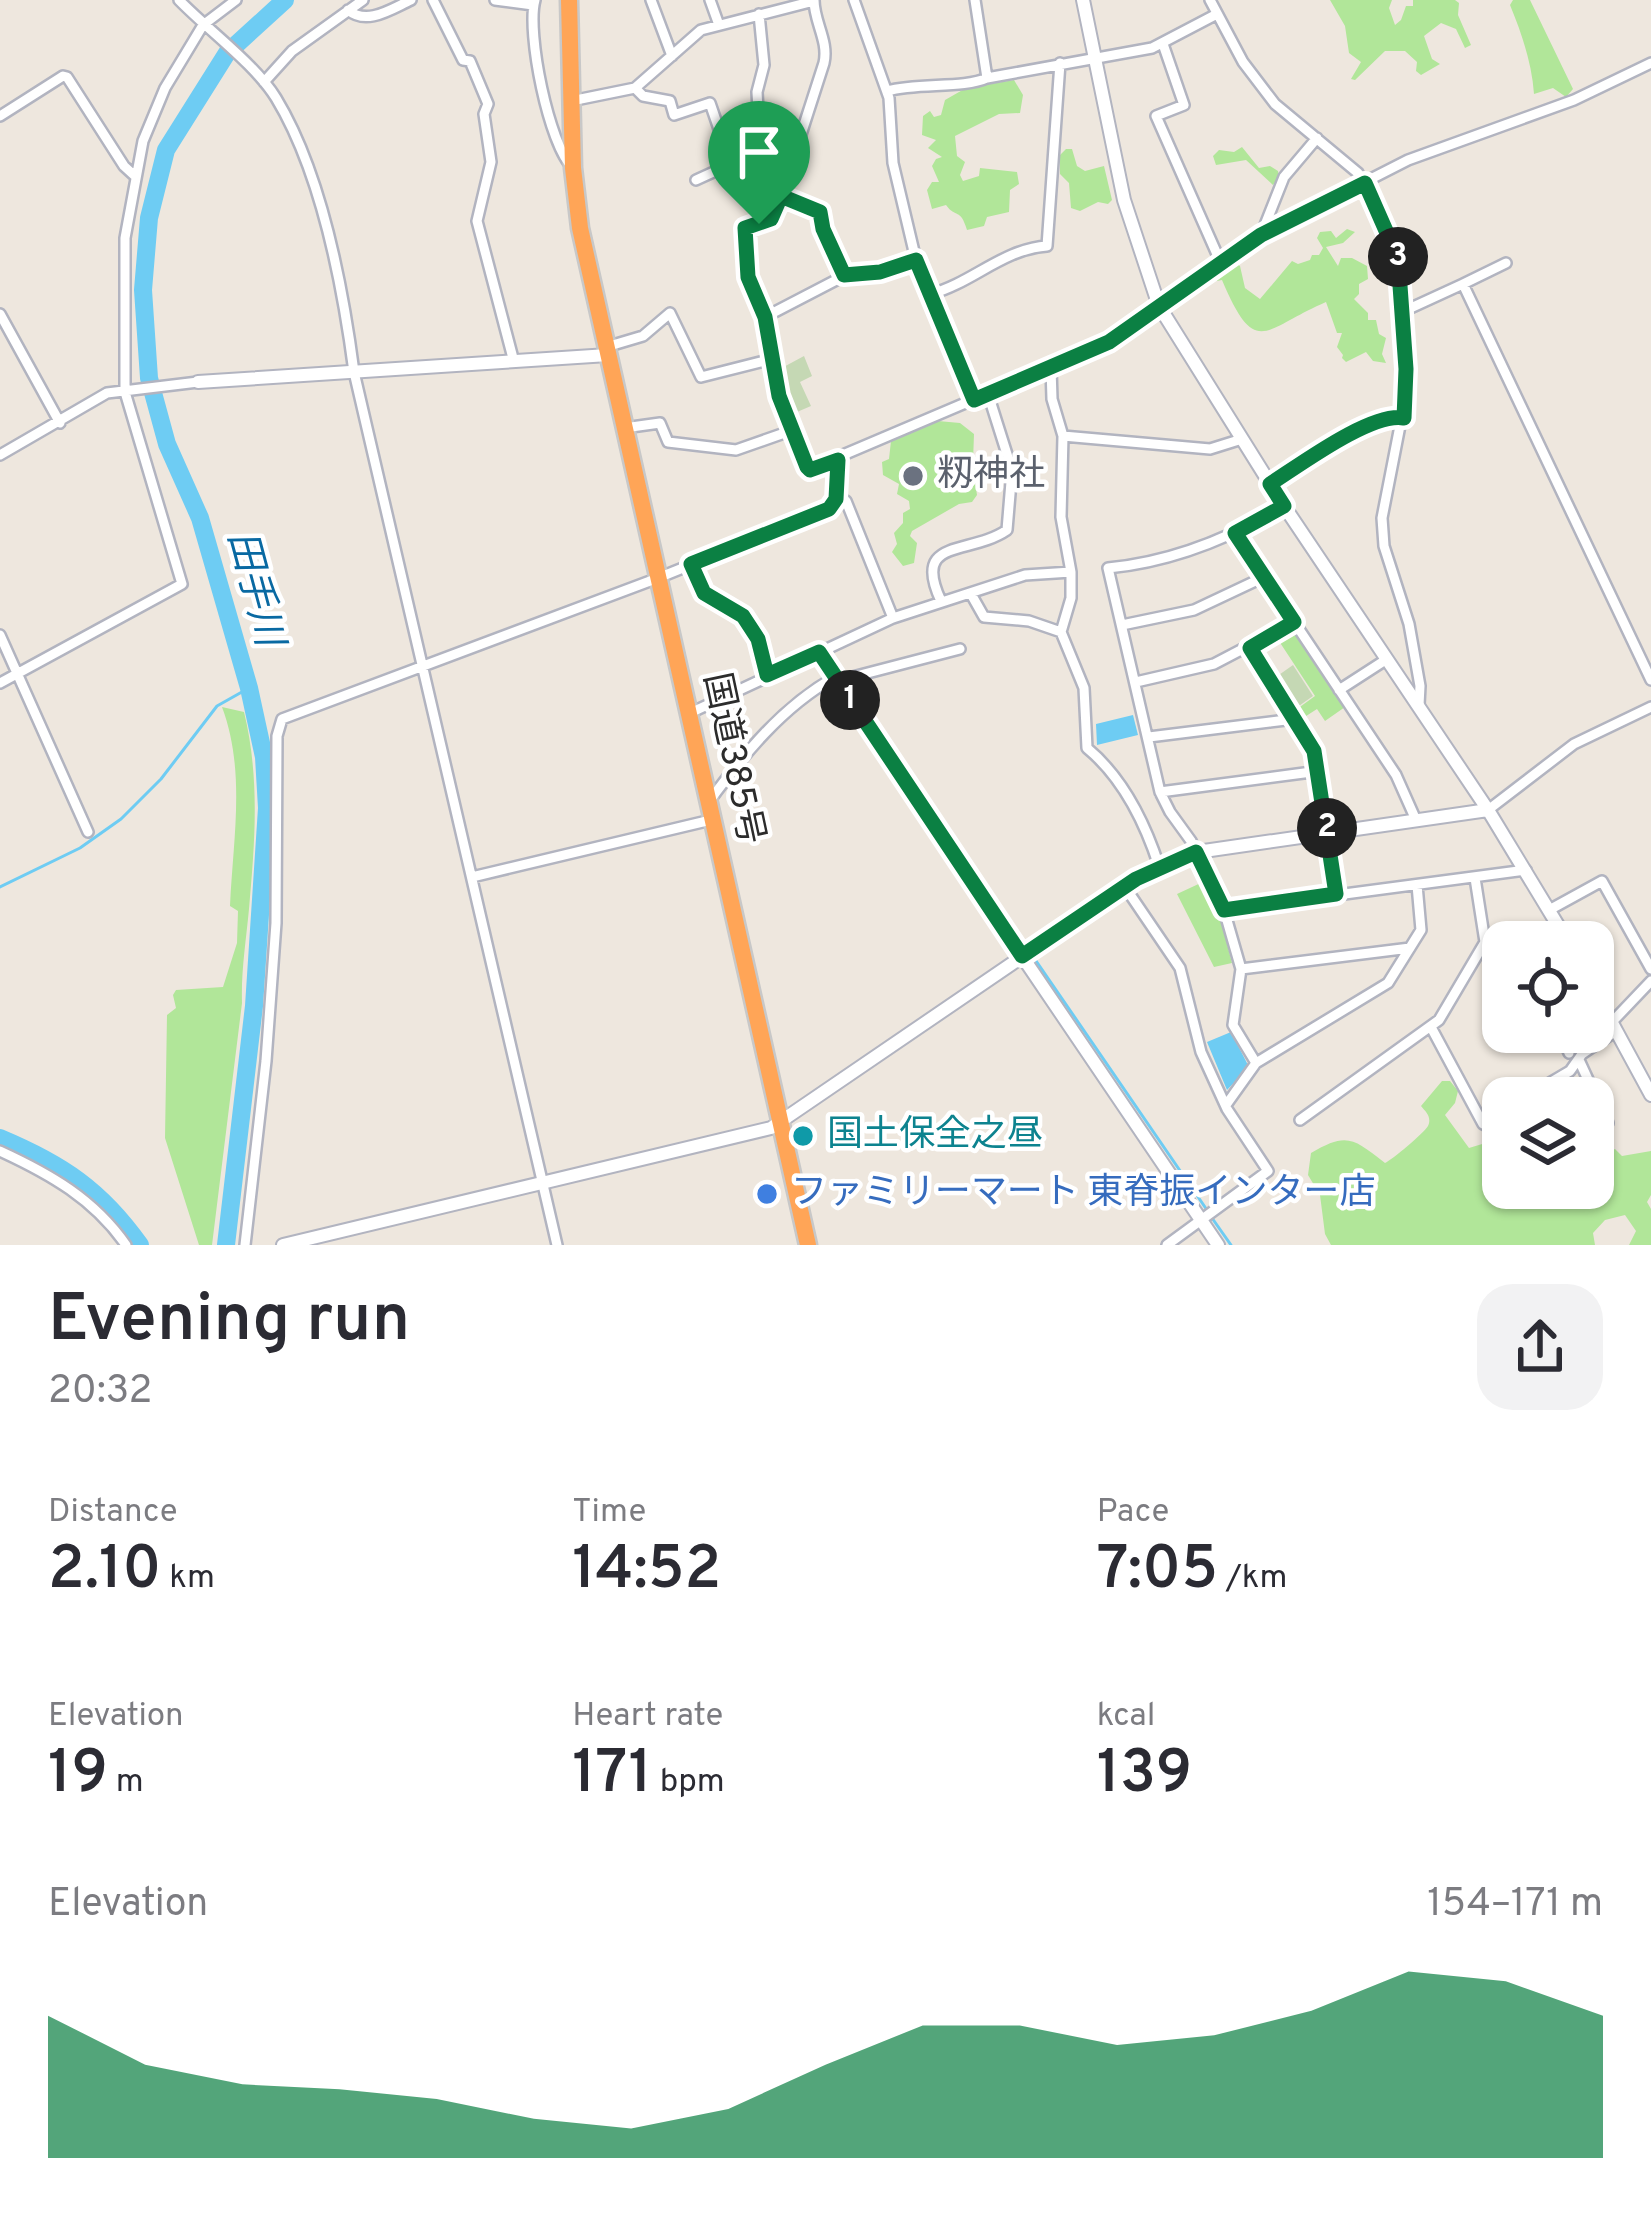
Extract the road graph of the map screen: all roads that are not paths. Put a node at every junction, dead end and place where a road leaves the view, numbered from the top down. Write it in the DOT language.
graph roads {
  1 [pos="179,0"];
  2 [pos="236,0"];
  3 [pos="363,0"];
  4 [pos="411,0"];
  5 [pos="433,0"];
  6 [pos="495,0"];
  7 [pos="570,0"];
  8 [pos="651,0"];
  9 [pos="710,0"];
  10 [pos="854,0"];
  11 [pos="975,0"];
  12 [pos="1083,0"];
  13 [pos="1210,0"];
  14 [pos="814,1"];
  15 [pos="534,3"];
  16 [pos="766,8"];
  17 [pos="348,10"];
  18 [pos="1216,14"];
  19 [pos="719,25"];
  20 [pos="206,27"];
  21 [pos="1163,44"];
  22 [pos="672,56"];
  23 [pos="1096,57"];
  24 [pos="1060,63"];
  25 [pos="1651,63"];
  26 [pos="987,78"];
  27 [pos="261,80"];
  28 [pos="635,88"];
  29 [pos="886,92"];
  30 [pos="571,101"];
  31 [pos="0,116"];
  32 [pos="1317,138"];
  33 [pos="795,152"];
  34 [pos="573,168"];
  35 [pos="136,177"];
  36 [pos="696,180"];
  37 [pos="1365,183"];
  38 [pos="781,196"];
  39 [pos="1261,235"];
  40 [pos="916,260"];
  41 [pos="1220,261"];
  42 [pos="1506,263"];
  43 [pos="844,275"];
  44 [pos="1462,284"];
  45 [pos="931,295"];
  46 [pos="1159,305"];
  47 [pos="1402,312"];
  48 [pos="0,314"];
  49 [pos="765,317"];
  50 [pos="607,351"];
  51 [pos="772,359"];
  52 [pos="514,362"];
  53 [pos="1051,368"];
  54 [pos="354,372"];
  55 [pos="198,382"];
  56 [pos="125,392"];
  57 [pos="988,394"];
  58 [pos="974,400"];
  59 [pos="1404,418"];
  60 [pos="60,422"];
  61 [pos="624,428"];
  62 [pos="793,430"];
  63 [pos="1064,436"];
  64 [pos="1241,440"];
  65 [pos="0,455"];
  66 [pos="838,460"];
  67 [pos="1270,484"];
  68 [pos="836,499"];
  69 [pos="1284,506"];
  70 [pos="1235,533"];
  71 [pos="691,564"];
  72 [pos="1071,572"];
  73 [pos="1264,577"];
  74 [pos="658,578"];
  75 [pos="971,594"];
  76 [pos="941,601"];
  77 [pos="893,618"];
  78 [pos="1294,622"];
  79 [pos="1121,625"];
  80 [pos="1061,632"];
  81 [pos="0,635"];
  82 [pos="1250,648"];
  83 [pos="959,649"];
  84 [pos="819,652"];
  85 [pos="1387,659"];
  86 [pos="422,666"];
  87 [pos="17,673"];
  88 [pos="767,675"];
  89 [pos="836,679"];
  90 [pos="1651,680"];
  91 [pos="1136,682"];
  92 [pos="0,683"];
  93 [pos="1340,690"];
  94 [pos="1418,706"];
  95 [pos="1651,707"];
  96 [pos="688,714"];
  97 [pos="1294,719"];
  98 [pos="1149,736"];
  99 [pos="1319,771"];
  100 [pos="1160,792"];
  101 [pos="1488,810"];
  102 [pos="710,811"];
  103 [pos="1416,820"];
  104 [pos="88,832"];
  105 [pos="1328,832"];
  106 [pos="1196,852"];
  107 [pos="1159,866"];
  108 [pos="1526,870"];
  109 [pos="472,877"];
  110 [pos="1475,878"];
  111 [pos="1417,885"];
  112 [pos="1125,887"];
  113 [pos="1336,894"];
  114 [pos="1551,909"];
  115 [pos="1224,910"];
  116 [pos="1557,921"];
  117 [pos="1410,948"];
  118 [pos="1022,956"];
  119 [pos="1241,969"];
  120 [pos="1651,969"];
  121 [pos="1651,981"];
  122 [pos="1614,1027"];
  123 [pos="1432,1029"];
  124 [pos="1572,1053"];
  125 [pos="1583,1053"];
  126 [pos="1574,1057"];
  127 [pos="1256,1063"];
  128 [pos="1560,1077"];
  129 [pos="1584,1077"];
  130 [pos="1651,1095"];
  131 [pos="1226,1105"];
  132 [pos="780,1120"];
  133 [pos="1300,1120"];
  134 [pos="1482,1122"];
  135 [pos="0,1151"];
  136 [pos="543,1184"];
  137 [pos="1202,1221"];
  138 [pos="126,1245"];
  139 [pos="245,1245"];
  140 [pos="283,1245"];
  141 [pos="557,1245"];
  142 [pos="808,1245"];
  143 [pos="1167,1245"];
  144 [pos="1218,1245"];
  1 -- 20 [label="street"];
  2 -- 20 [label="street"];
  3 -- 17 [label="street"];
  4 -- 17 [label="street"];
  5 -- 52 [label="street"];
  6 -- 15 [label="street"];
  7 -- 30 [label="highway, 国道385号"];
  8 -- 22 [label="street"];
  9 -- 19 [label="street"];
  10 -- 29 [label="street"];
  11 -- 26 [label="street"];
  12 -- 23 [label="street"];
  13 -- 18 [label="street"];
  14 -- 16 [label="street"];
  14 -- 33 [label="street"];
  15 -- 34 [label="street"];
  16 -- 19 [label="street"];
  16 -- 33 [label="street"];
  17 -- 27 [label="street"];
  18 -- 21 [label="street"];
  18 -- 32 [label="street"];
  19 -- 22 [label="street"];
  20 -- 27 [label="street"];
  20 -- 35 [label="street"];
  21 -- 23 [label="street"];
  21 -- 41 [label="street"];
  22 -- 28 [label="street"];
  23 -- 24 [label="street"];
  23 -- 46 [label="street"];
  24 -- 26 [label="street"];
  24 -- 45 [label="street"];
  25 -- 37 [label="street"];
  26 -- 29 [label="street"];
  27 -- 54 [label="street"];
  28 -- 30 [label="street"];
  28 -- 36 [label="street"];
  29 -- 40 [label="street"];
  30 -- 34 [label="highway, 国道385号"];
  31 -- 35 [label="street"];
  32 -- 37 [label="street"];
  32 -- 39 [label="street"];
  33 -- 38 [label="street"];
  34 -- 50 [label="highway, 国道385号"];
  35 -- 56 [label="street"];
  37 -- 39 [label="street"];
  37 -- 47 [label="street"];
  38 -- 43 [label="street"];
  38 -- 49 [label="street"];
  39 -- 41 [label="street"];
  40 -- 43 [label="street"];
  40 -- 45 [label="street"];
  41 -- 46 [label="street"];
  42 -- 44 [label="street"];
  43 -- 49 [label="street"];
  44 -- 47 [label="street"];
  44 -- 90 [label="street"];
  45 -- 58 [label="street"];
  46 -- 53 [label="street"];
  46 -- 64 [label="street"];
  47 -- 59 [label="street"];
  48 -- 60 [label="street"];
  49 -- 51 [label="street"];
  50 -- 51 [label="street"];
  50 -- 52 [label="street"];
  50 -- 61 [label="highway, 国道385号"];
  51 -- 62 [label="street"];
  52 -- 54 [label="street"];
  53 -- 57 [label="street"];
  53 -- 63 [label="street"];
  54 -- 55 [label="street"];
  54 -- 86 [label="street"];
  55 -- 56 [label="street"];
  56 -- 60 [label="street"];
  56 -- 87 [label="street"];
  57 -- 58 [label="street"];
  57 -- 76 [label="street"];
  58 -- 66 [label="street"];
  59 -- 67 [label="street"];
  59 -- 94 [label="street"];
  60 -- 65 [label="street"];
  61 -- 62 [label="street"];
  61 -- 74 [label="highway, 国道385号"];
  62 -- 66 [label="street"];
  63 -- 64 [label="street"];
  63 -- 72 [label="street"];
  64 -- 67 [label="street"];
  66 -- 68 [label="street"];
  67 -- 69 [label="street"];
  68 -- 71 [label="street"];
  68 -- 77 [label="street"];
  69 -- 70 [label="street"];
  69 -- 85 [label="street"];
  70 -- 73 [label="street"];
  70 -- 79 [label="street"];
  71 -- 74 [label="street"];
  71 -- 88 [label="street"];
  72 -- 75 [label="street"];
  72 -- 80 [label="street"];
  73 -- 78 [label="street"];
  73 -- 79 [label="street"];
  74 -- 86 [label="street"];
  74 -- 96 [label="highway, 国道385号"];
  75 -- 76 [label="street"];
  75 -- 80 [label="street"];
  76 -- 77 [label="street"];
  77 -- 84 [label="street"];
  78 -- 82 [label="street"];
  78 -- 93 [label="street"];
  79 -- 91 [label="street"];
  80 -- 107 [label="street"];
  81 -- 87 [label="street"];
  82 -- 91 [label="street"];
  82 -- 97 [label="street"];
  83 -- 89 [label="street"];
  84 -- 88 [label="street"];
  84 -- 89 [label="street"];
  85 -- 93 [label="street"];
  85 -- 94 [label="street"];
  86 -- 109 [label="street"];
  86 -- 139 [label="street"];
  87 -- 92 [label="street"];
  87 -- 104 [label="street"];
  88 -- 96 [label="street"];
  89 -- 102 [label="street"];
  89 -- 118 [label="street"];
  91 -- 98 [label="street"];
  93 -- 103 [label="street"];
  94 -- 101 [label="street"];
  95 -- 101 [label="street"];
  96 -- 102 [label="highway, 国道385号"];
  97 -- 98 [label="street"];
  97 -- 99 [label="street"];
  98 -- 100 [label="street"];
  99 -- 100 [label="street"];
  99 -- 105 [label="street"];
  100 -- 106 [label="street"];
  101 -- 103 [label="street"];
  101 -- 108 [label="street"];
  102 -- 109 [label="street"];
  102 -- 132 [label="highway, 国道385号"];
  103 -- 105 [label="street"];
  105 -- 106 [label="street"];
  105 -- 113 [label="street"];
  106 -- 107 [label="street"];
  106 -- 115 [label="street"];
  107 -- 112 [label="street"];
  108 -- 110 [label="street"];
  108 -- 114 [label="street"];
  109 -- 136 [label="street"];
  110 -- 111 [label="street"];
  110 -- 123 [label="street"];
  111 -- 113 [label="street"];
  111 -- 117 [label="street"];
  112 -- 118 [label="street"];
  112 -- 131 [label="street"];
  113 -- 115 [label="street"];
  114 -- 116 [label="street"];
  114 -- 120 [label="street"];
  115 -- 119 [label="street"];
  117 -- 119 [label="street"];
  117 -- 127 [label="street"];
  118 -- 132 [label="street"];
  118 -- 137 [label="street"];
  119 -- 127 [label="street"];
  121 -- 122 [label="street"];
  122 -- 130 [label="street"];
  123 -- 133 [label="street"];
  123 -- 134 [label="street"];
  124 -- 126 [label="street"];
  125 -- 126 [label="street"];
  126 -- 128 [label="street"];
  126 -- 129 [label="street"];
  127 -- 131 [label="street"];
  131 -- 137 [label="street"];
  132 -- 136 [label="street"];
  132 -- 142 [label="highway, 国道385号"];
  135 -- 138 [label="street"];
  136 -- 140 [label="street"];
  136 -- 141 [label="street"];
  137 -- 143 [label="street"];
  137 -- 144 [label="street"];
}
